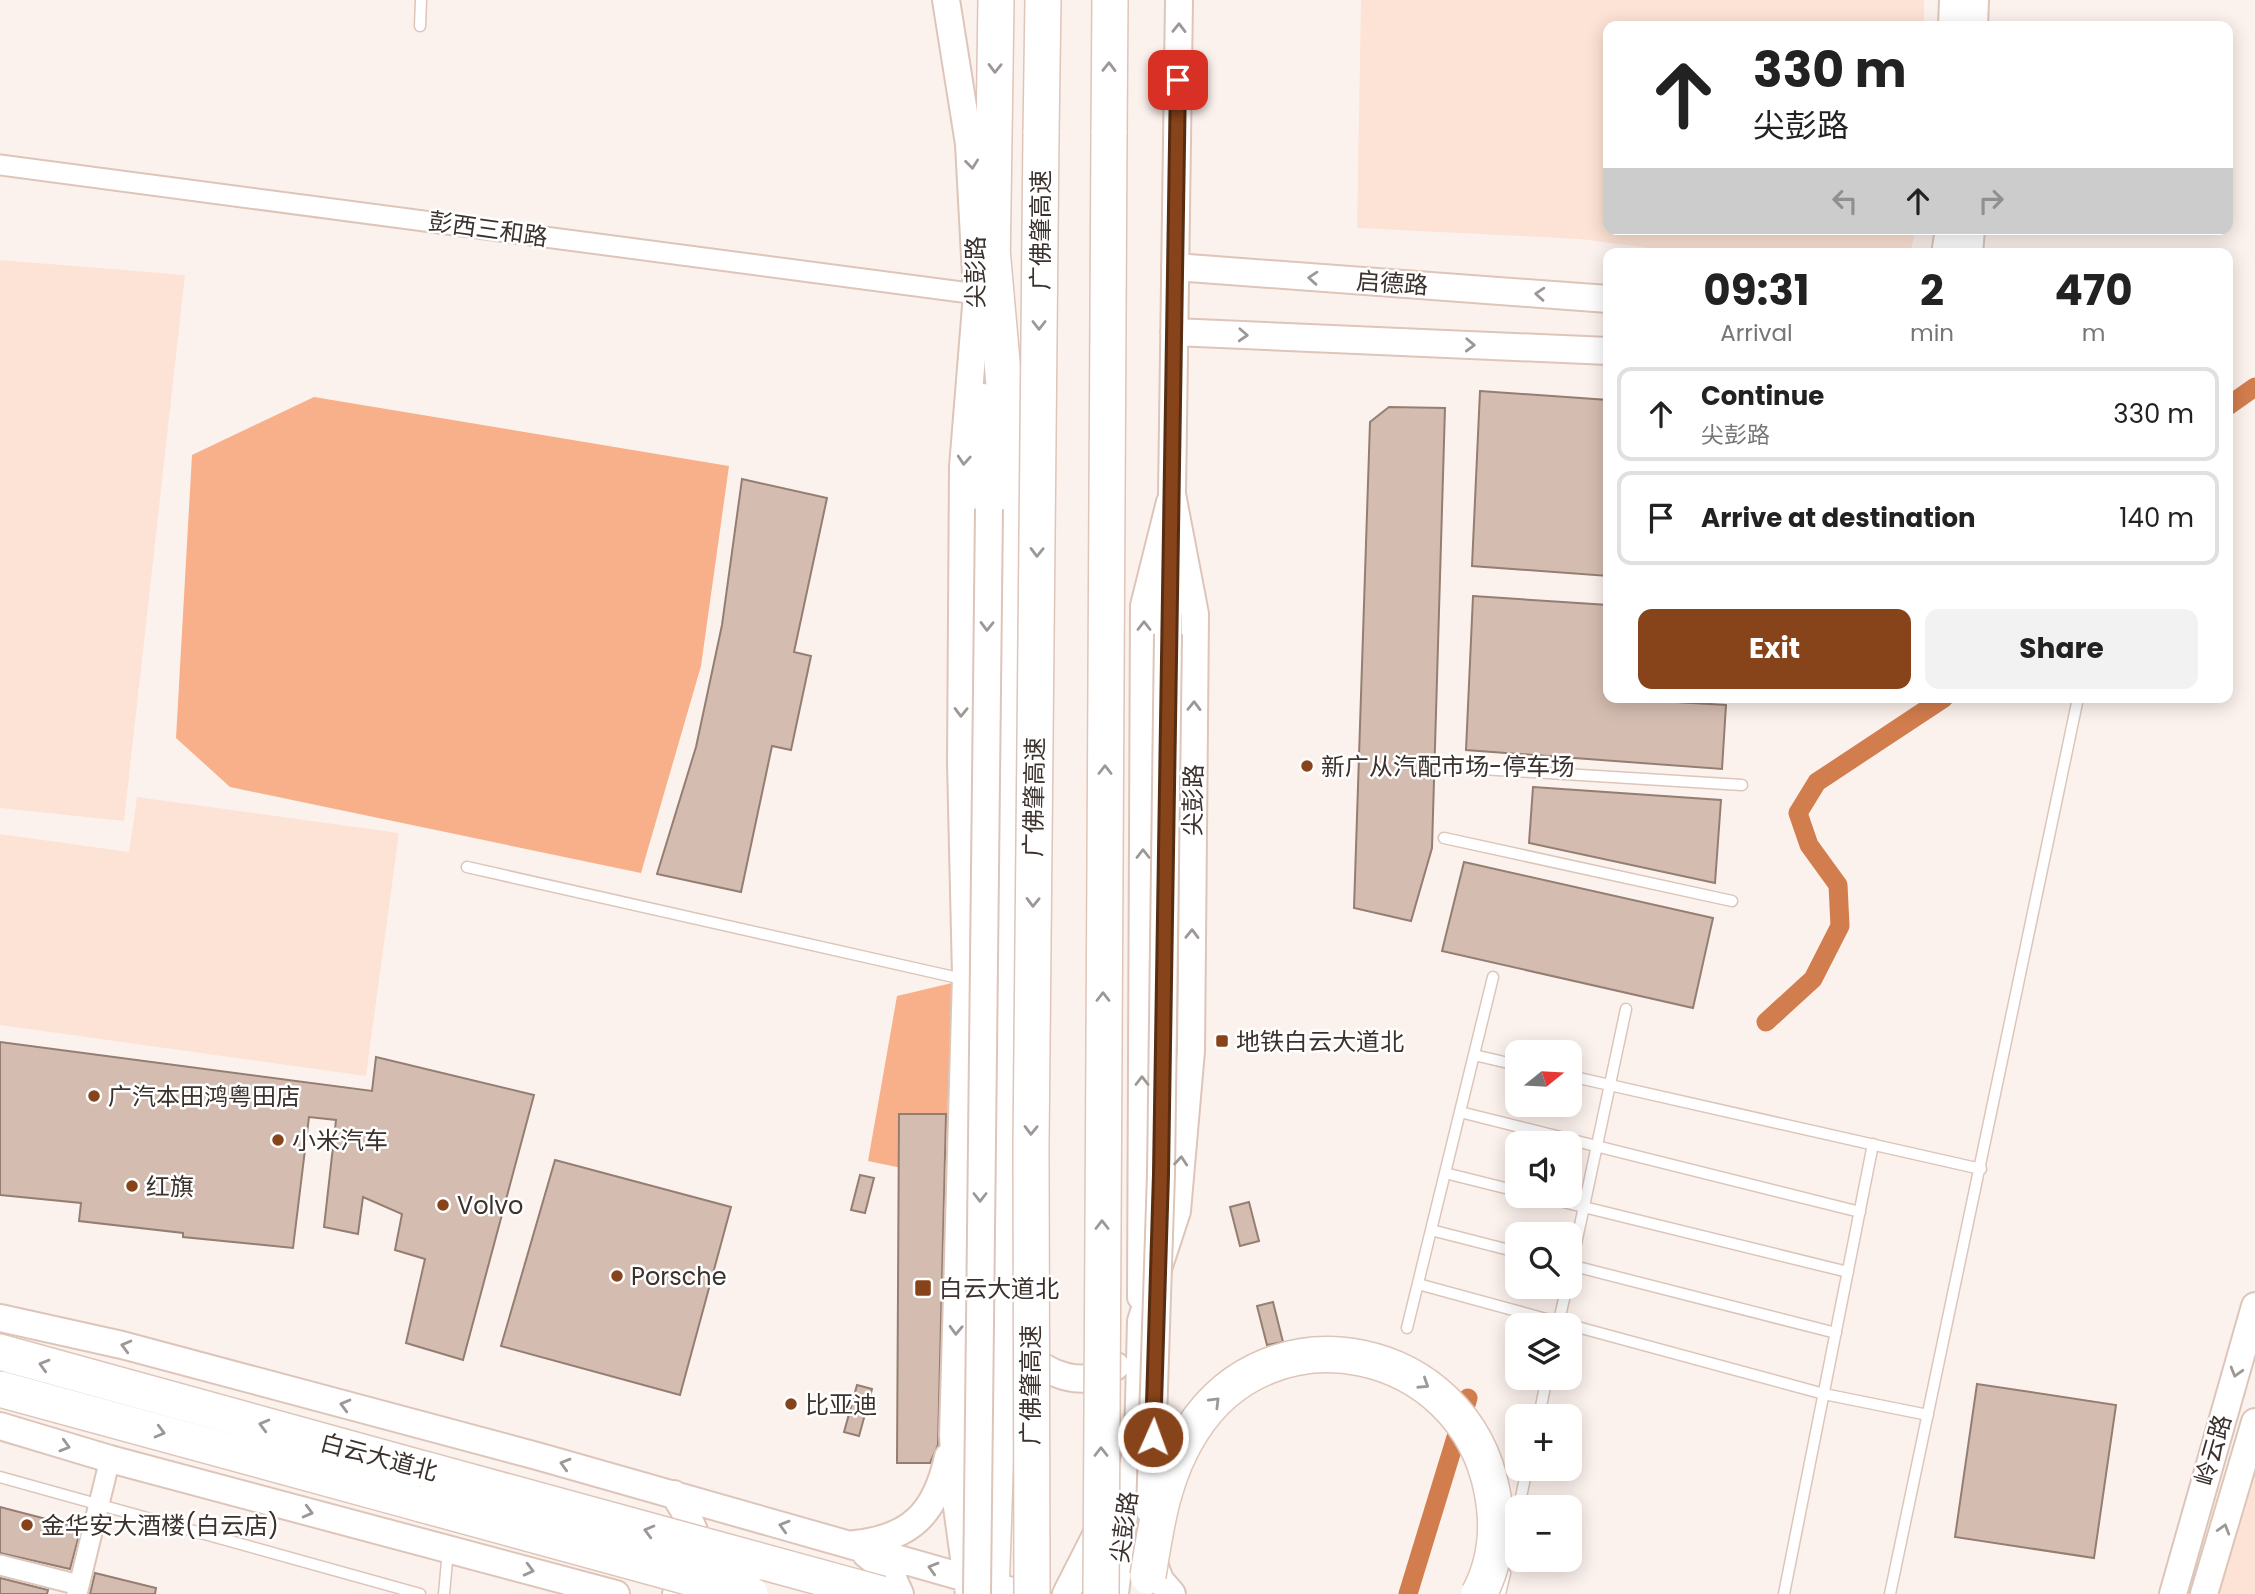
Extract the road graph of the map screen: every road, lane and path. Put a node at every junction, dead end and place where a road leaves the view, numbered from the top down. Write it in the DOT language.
graph roads {
  1 [pos="421,0"];
  2 [pos="946,0"];
  3 [pos="996,0"];
  4 [pos="1043,0"];
  5 [pos="1110,0"];
  6 [pos="1179,0"];
  7 [pos="1953,0"];
  8 [pos="1975,0"];
  9 [pos="1952,21"];
  10 [pos="1974,21"];
  11 [pos="420,26"];
  12 [pos="0,165"];
  13 [pos="992,249"];
  14 [pos="1175,267"];
  15 [pos="977,294"];
  16 [pos="1603,299"];
  17 [pos="1174,332"];
  18 [pos="1603,351"];
  19 [pos="1172,494"];
  20 [pos="989,509"];
  21 [pos="2077,703"];
  22 [pos="1449,767"];
  23 [pos="1742,785"];
  24 [pos="1444,838"];
  25 [pos="467,867"];
  26 [pos="1732,901"];
  27 [pos="966,976"];
  28 [pos="1493,977"];
  29 [pos="1626,1009"];
  30 [pos="1474,1055"];
  31 [pos="1505,1062"];
  32 [pos="1582,1079"];
  33 [pos="1610,1085"];
  34 [pos="1460,1112"];
  35 [pos="1873,1144"];
  36 [pos="1597,1146"];
  37 [pos="1981,1169"];
  38 [pos="1445,1173"];
  39 [pos="1505,1188"];
  40 [pos="1584,1207"];
  41 [pos="1860,1212"];
  42 [pos="1581,1222"];
  43 [pos="1431,1230"];
  44 [pos="1505,1249"];
  45 [pos="1582,1271"];
  46 [pos="1848,1272"];
  47 [pos="1000,1280"];
  48 [pos="1418,1284"];
  49 [pos="2255,1306"];
  50 [pos="1524,1313"];
  51 [pos="0,1318"];
  52 [pos="1141,1321"];
  53 [pos="1407,1328"];
  54 [pos="1582,1329"];
  55 [pos="1836,1333"];
  56 [pos="0,1352"];
  57 [pos="0,1389"];
  58 [pos="1824,1394"];
  59 [pos="1928,1415"];
  60 [pos="2255,1422"];
  61 [pos="0,1426"];
  62 [pos="953,1435"];
  63 [pos="1138,1443"];
  64 [pos="110,1459"];
  65 [pos="0,1477"];
  66 [pos="674,1494"];
  67 [pos="100,1503"];
  68 [pos="849,1545"];
  69 [pos="448,1549"];
  70 [pos="0,1565"];
  71 [pos="1505,1572"];
  72 [pos="1156,1588"];
  73 [pos="78,1589"];
  74 [pos="595,1589"];
  75 [pos="419,1594"];
  76 [pos="444,1594"];
  77 [pos="616,1594"];
  78 [pos="676,1594"];
  79 [pos="750,1594"];
  80 [pos="881,1594"];
  81 [pos="900,1594"];
  82 [pos="969,1594"];
  83 [pos="977,1594"];
  84 [pos="991,1594"];
  85 [pos="1022,1594"];
  86 [pos="1032,1594"];
  87 [pos="1066,1594"];
  88 [pos="1101,1594"];
  89 [pos="1115,1594"];
  90 [pos="1479,1594"];
  91 [pos="1500,1594"];
  92 [pos="1784,1594"];
  93 [pos="1890,1594"];
  94 [pos="2173,1594"];
  95 [pos="2204,1594"];
  1 -- 11 [label="lane"];
  2 -- 15 [label="street, 尖彭路, one-way"];
  3 -- 13 [label="highway, one-way"];
  4 -- 86 [label="highway, 广佛肇高速, one-way, bridge"];
  88 -- 5 [label="highway, one-way, bridge"];
  14 -- 6 [label="street, 尖彭路, one-way"];
  7 -- 9 [label="street"];
  8 -- 10 [label="street"];
  12 -- 15 [label="street, 彭西三和路"];
  13 -- 20 [label="highway"];
  13 -- 47 [label="highway"];
  16 -- 14 [label="street, 启德路, one-way"];
  14 -- 17 [label="street, 尖彭路"];
  15 -- 20 [label="street"];
  15 -- 27 [label="street, 尖彭路, one-way"];
  17 -- 18 [label="street, one-way"];
  17 -- 19 [label="street, 尖彭路"];
  52 -- 19 [label="street, one-way"];
  52 -- 19 [label="street, 尖彭路, one-way"];
  19 -- 72 [label="street, bridge"];
  20 -- 83 [label="street, one-way, bridge"];
  21 -- 37 [label="lane"];
  22 -- 23 [label="lane"];
  24 -- 26 [label="lane"];
  25 -- 27 [label="lane"];
  27 -- 62 [label="street, 尖彭路, one-way"];
  28 -- 30 [label="lane"];
  29 -- 33 [label="lane"];
  30 -- 31 [label="lane"];
  30 -- 34 [label="lane"];
  32 -- 33 [label="lane"];
  33 -- 35 [label="lane"];
  33 -- 36 [label="lane"];
  34 -- 36 [label="lane"];
  34 -- 38 [label="lane"];
  35 -- 37 [label="lane"];
  35 -- 41 [label="lane"];
  36 -- 40 [label="lane"];
  36 -- 41 [label="lane"];
  37 -- 59 [label="lane"];
  38 -- 39 [label="lane"];
  38 -- 43 [label="lane"];
  40 -- 42 [label="lane"];
  40 -- 46 [label="lane"];
  41 -- 46 [label="lane"];
  43 -- 44 [label="lane"];
  43 -- 48 [label="lane"];
  45 -- 55 [label="lane"];
  46 -- 55 [label="lane"];
  47 -- 52 [label="street"];
  47 -- 84 [label="highway"];
  48 -- 50 [label="lane"];
  48 -- 53 [label="lane"];
  49 -- 94 [label="street, 岭云路, one-way"];
  66 -- 51 [label="street, one-way"];
  52 -- 63 [label="street, 尖彭路"];
  54 -- 58 [label="lane"];
  55 -- 58 [label="lane"];
  80 -- 56 [label="highway, 白云大道北, one-way, bridge"];
  57 -- 79 [label="highway, 白云大道北, one-way, bridge"];
  58 -- 59 [label="lane"];
  58 -- 92 [label="lane"];
  59 -- 93 [label="lane"];
  95 -- 60 [label="street, 岭云路, one-way"];
  61 -- 64 [label="street, one-way"];
  62 -- 68 [label="street"];
  62 -- 82 [label="street, 尖彭路"];
  63 -- 72 [label="street"];
  63 -- 87 [label="street"];
  63 -- 89 [label="street, 尖彭路"];
  64 -- 67 [label="street"];
  64 -- 69 [label="street, one-way"];
  65 -- 67 [label="lane"];
  68 -- 66 [label="street, one-way"];
  66 -- 78 [label="street"];
  67 -- 73 [label="street"];
  67 -- 75 [label="lane"];
  68 -- 81 [label="street"];
  85 -- 68 [label="street, one-way"];
  69 -- 74 [label="street, one-way"];
  69 -- 76 [label="lane"];
  70 -- 73 [label="street"];
  71 -- 91 [label="lane"];
  72 -- 90 [label="highway, one-way, bridge"];
  74 -- 77 [label="street"];
}
